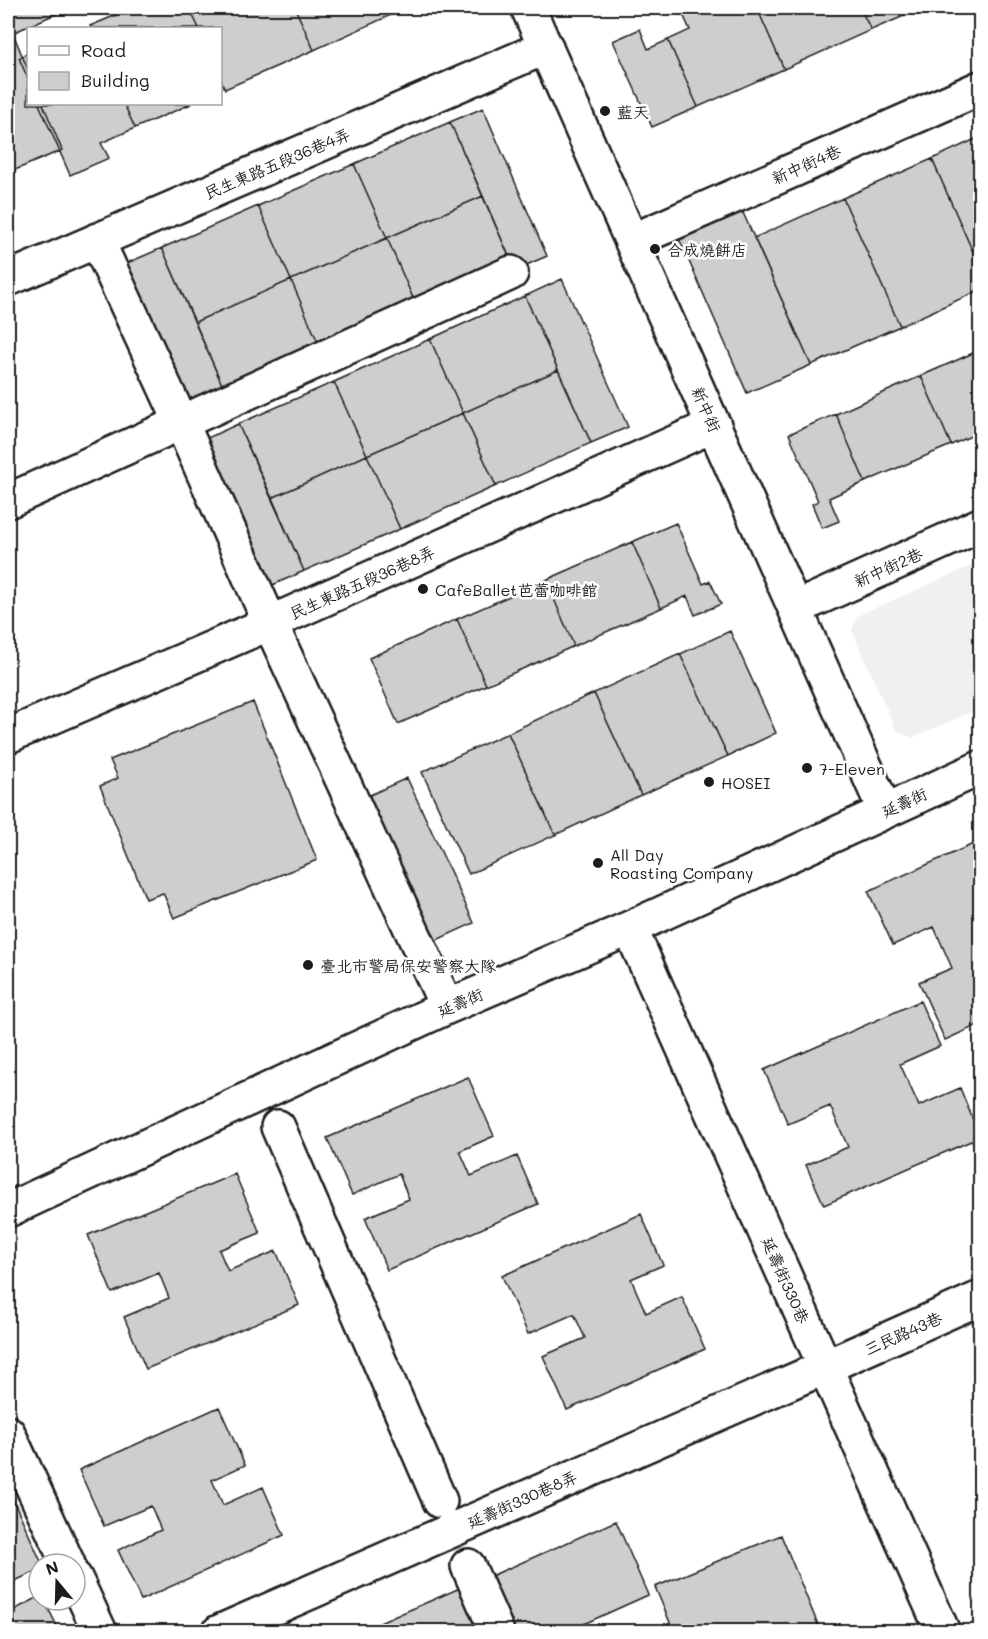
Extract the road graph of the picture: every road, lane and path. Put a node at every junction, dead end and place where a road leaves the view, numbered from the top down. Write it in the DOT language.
graph roads {
  1 [pos="528,8"];
  2 [pos="546,47"];
  3 [pos="981,88"];
  4 [pos="98,240"];
  5 [pos="632,241"];
  6 [pos="511,273"];
  7 [pos="8,279"];
  8 [pos="181,422"];
  9 [pos="714,425"];
  10 [pos="8,501"];
  11 [pos="981,525"];
  12 [pos="796,609"];
  13 [pos="270,623"];
  14 [pos="8,736"];
  15 [pos="981,768"];
  16 [pos="885,811"];
  17 [pos="630,928"];
  18 [pos="447,1007"];
  19 [pos="278,1127"];
  20 [pos="8,1210"];
  21 [pos="981,1298"];
  22 [pos="825,1367"];
  23 [pos="8,1433"];
  24 [pos="17,1478"];
  25 [pos="440,1501"];
  26 [pos="61,1552"];
  27 [pos="468,1566"];
  28 [pos="87,1604"];
  29 [pos="100,1632"];
  30 [pos="219,1632"];
  31 [pos="497,1632"];
  32 [pos="943,1632"];
  1 -- 2 [label="street, 新中街"];
  2 -- 4 [label="street, 民生東路五段36巷4弄"];
  2 -- 5 [label="street, 新中街"];
  3 -- 5 [label="street, 新中街4巷"];
  4 -- 7 [label="street, 民生東路五段36巷4弄"];
  4 -- 8 [label="street"];
  5 -- 9 [label="street, 新中街"];
  6 -- 8 [label="street"];
  8 -- 10 [label="street"];
  8 -- 13 [label="street"];
  9 -- 12 [label="street, 新中街"];
  9 -- 13 [label="street, 民生東路五段36巷8弄"];
  11 -- 12 [label="street, 新中街2巷"];
  12 -- 16 [label="street, 新中街"];
  13 -- 14 [label="street, 民生東路五段36巷8弄"];
  13 -- 18 [label="street"];
  15 -- 16 [label="street, 延壽街"];
  16 -- 17 [label="street, 延壽街"];
  17 -- 18 [label="street, 延壽街"];
  17 -- 22 [label="street, 延壽街330巷"];
  18 -- 20 [label="street, 延壽街"];
  19 -- 25 [label="street"];
  21 -- 22 [label="street, 三民路43巷"];
  22 -- 30 [label="street, 延壽街330巷8弄"];
  22 -- 32 [label="street, 延壽街330巷"];
  23 -- 24 [label="street"];
  24 -- 26 [label="street"];
  27 -- 31 [label="street"];
  28 -- 29 [label="street"];
}
